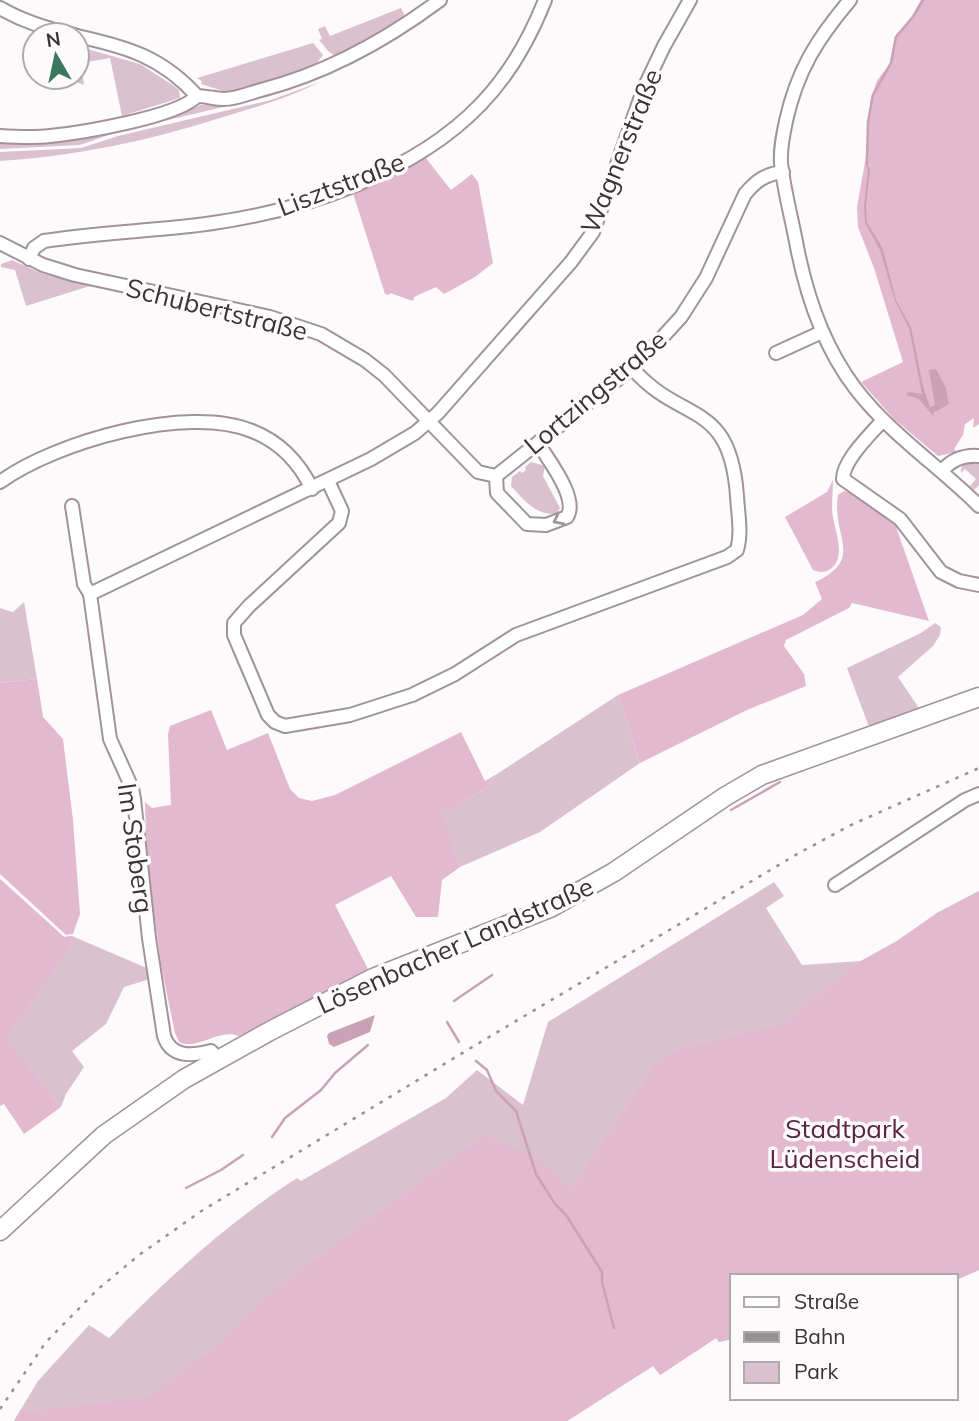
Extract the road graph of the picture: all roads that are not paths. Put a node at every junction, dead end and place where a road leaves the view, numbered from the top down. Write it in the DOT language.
graph roads {
  1 [pos="440,0"];
  2 [pos="545,0"];
  3 [pos="691,0"];
  4 [pos="850,0"];
  5 [pos="0,8"];
  6 [pos="22,21"];
  7 [pos="91,39"];
  8 [pos="197,96"];
  9 [pos="0,136"];
  10 [pos="783,172"];
  11 [pos="0,243"];
  12 [pos="29,258"];
  13 [pos="822,332"];
  14 [pos="776,353"];
  15 [pos="632,368"];
  16 [pos="883,420"];
  17 [pos="430,421"];
  18 [pos="538,443"];
  19 [pos="979,456"];
  20 [pos="942,471"];
  21 [pos="496,476"];
  22 [pos="328,481"];
  23 [pos="0,482"];
  24 [pos="312,489"];
  25 [pos="72,506"];
  26 [pos="979,506"];
  27 [pos="979,585"];
  28 [pos="90,594"];
  29 [pos="979,698"];
  30 [pos="979,794"];
  31 [pos="835,885"];
  32 [pos="219,1060"];
  33 [pos="0,1231"];
  1 -- 8 [label="street"];
  2 -- 12 [label="street, Lisztstraße"];
  3 -- 17 [label="street, Wagnerstraße"];
  4 -- 10 [label="street"];
  5 -- 6 [label="street"];
  7 -- 8 [label="street"];
  8 -- 9 [label="street"];
  10 -- 13 [label="street"];
  10 -- 15 [label="street, Lortzingstraße"];
  11 -- 12 [label="street, Schubertstraße"];
  12 -- 17 [label="street, Schubertstraße"];
  13 -- 14 [label="street"];
  13 -- 16 [label="street"];
  15 -- 18 [label="street, Lortzingstraße"];
  15 -- 22 [label="street"];
  16 -- 20 [label="street"];
  16 -- 27 [label="street"];
  17 -- 21 [label="street, Schubertstraße"];
  17 -- 22 [label="street"];
  18 -- 21 [label="street, Lortzingstraße"];
  18 -- 21 [label="street, one-way"];
  19 -- 20 [label="street"];
  20 -- 26 [label="street"];
  22 -- 24 [label="street"];
  23 -- 24 [label="street"];
  24 -- 28 [label="street"];
  25 -- 28 [label="street, Im Stoberg"];
  28 -- 32 [label="street, Im Stoberg"];
  29 -- 32 [label="main road, Lösenbacher Landstraße"];
  30 -- 31 [label="street"];
  32 -- 33 [label="main road, Lösenbacher Landstraße"];
}
